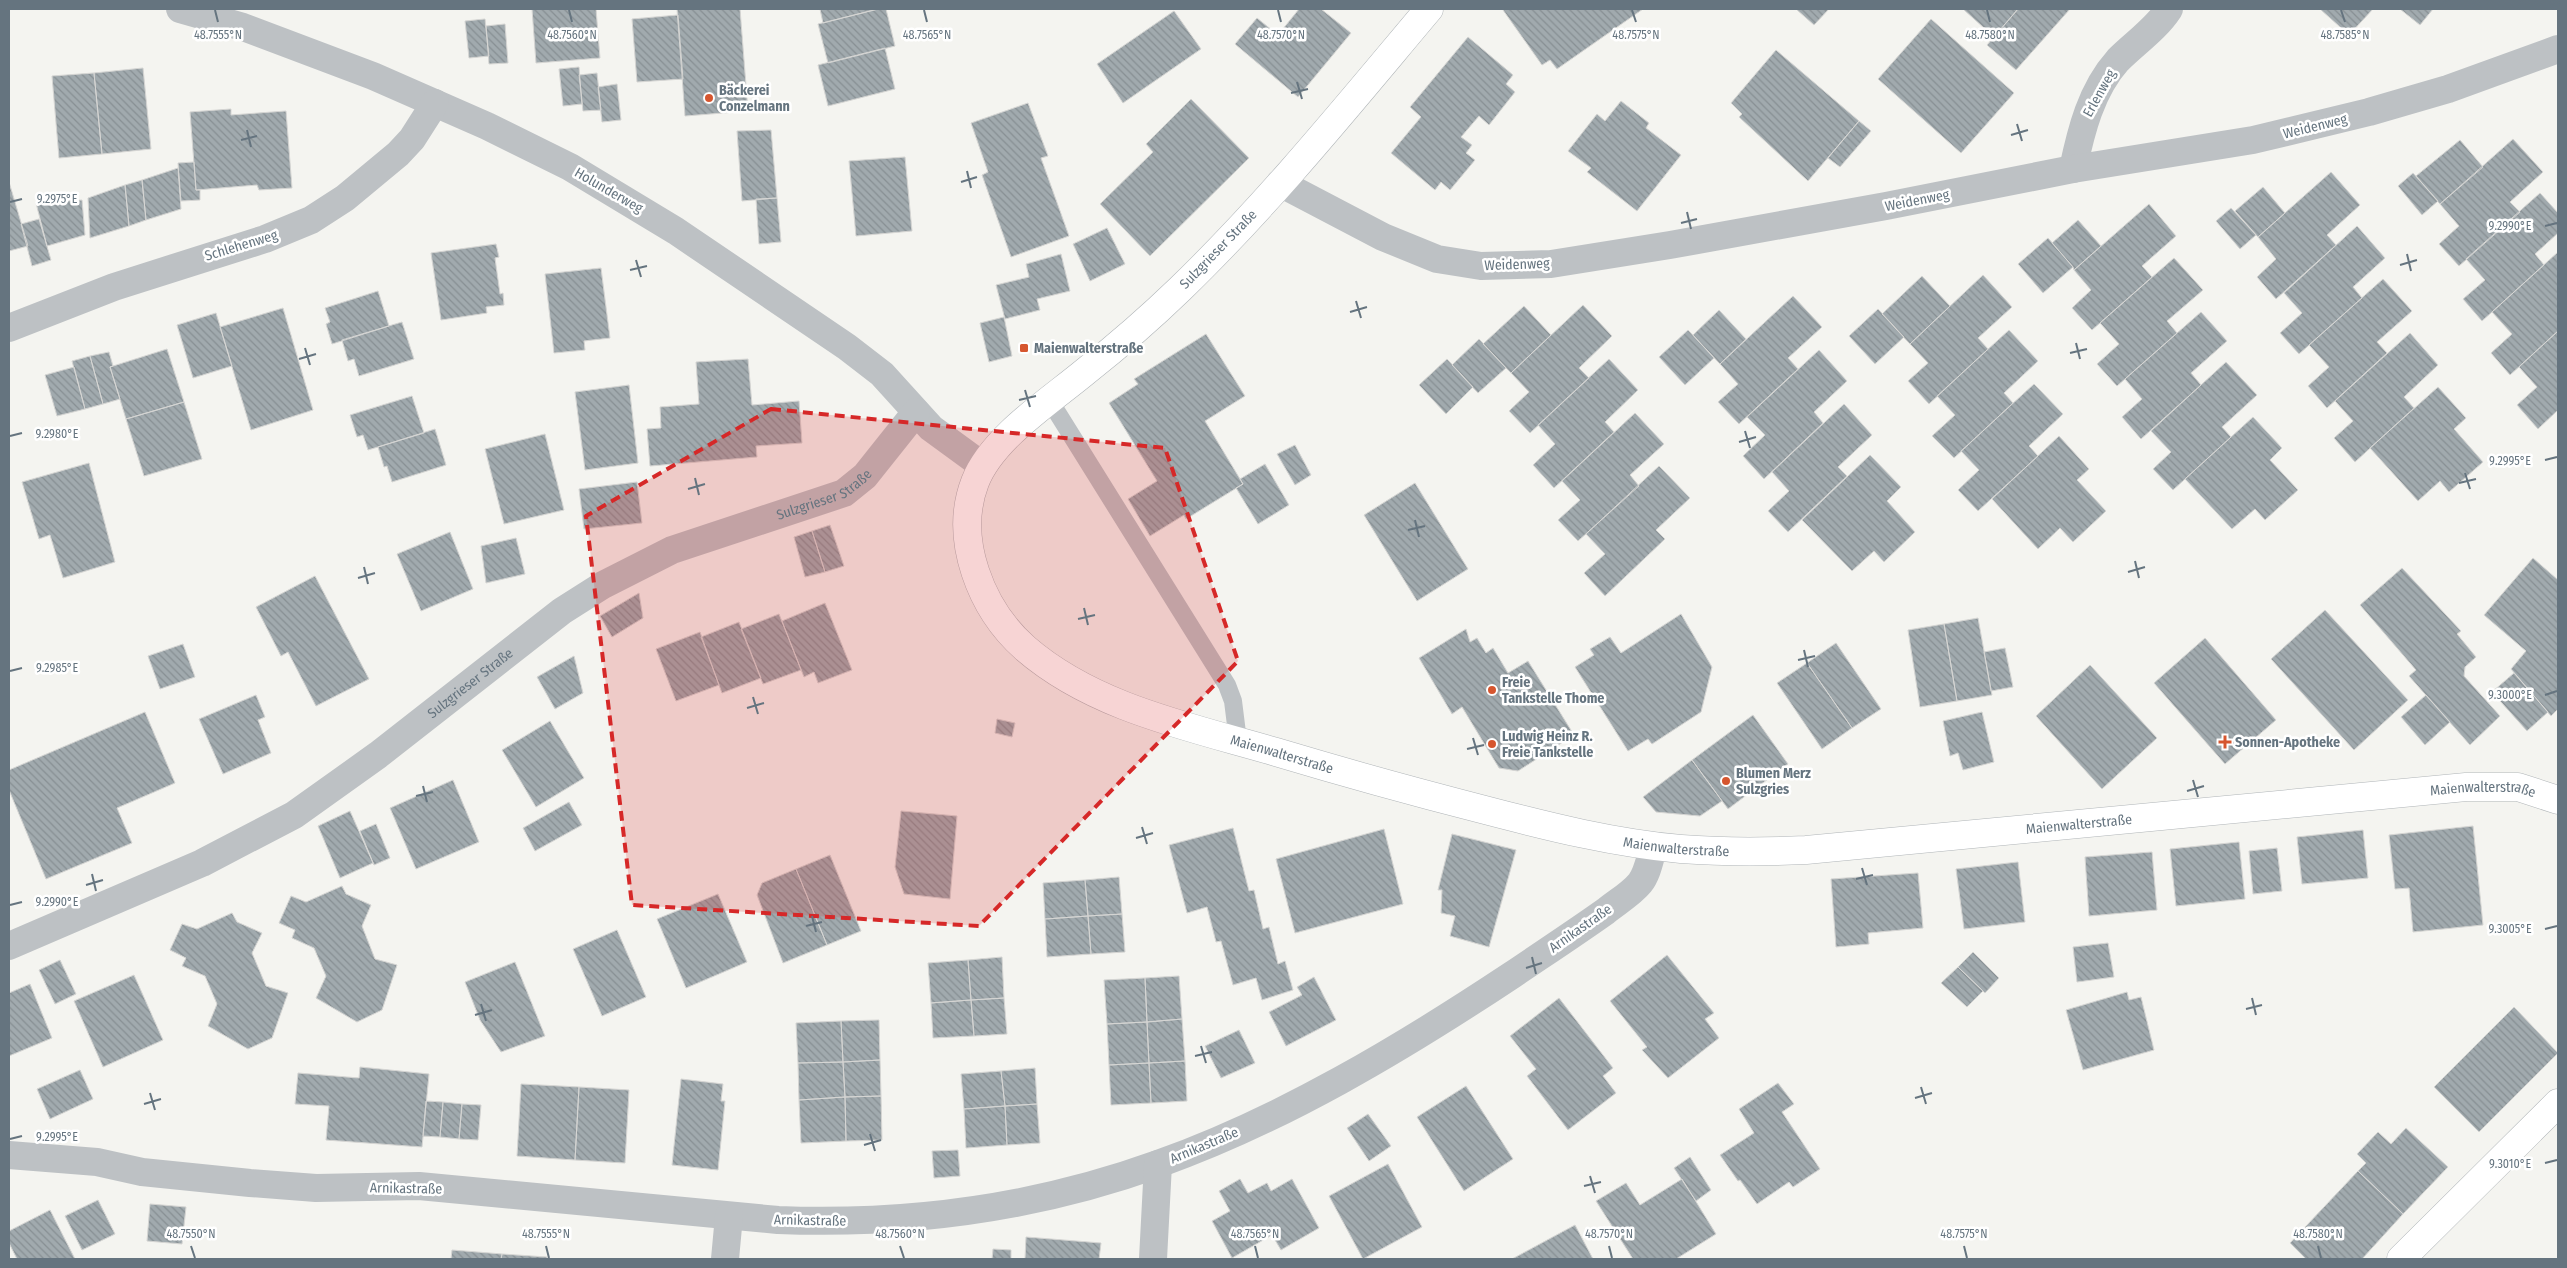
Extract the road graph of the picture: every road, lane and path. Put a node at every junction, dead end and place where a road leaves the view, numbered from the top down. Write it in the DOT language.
graph roads {
  1 [pos="180,9"];
  2 [pos="1429,9"];
  3 [pos="2169,9"];
  4 [pos="2558,49"];
  5 [pos="435,103"];
  6 [pos="2073,169"];
  7 [pos="1280,183"];
  8 [pos="9,328"];
  9 [pos="1050,401"];
  10 [pos="916,412"];
  11 [pos="983,466"];
  12 [pos="1238,741"];
  13 [pos="2558,800"];
  14 [pos="1654,846"];
  15 [pos="9,946"];
  16 [pos="2558,1103"];
  17 [pos="9,1155"];
  18 [pos="1158,1164"];
  19 [pos="729,1216"];
  20 [pos="725,1259"];
  21 [pos="1154,1259"];
  22 [pos="2401,1259"];
  1 -- 5 [label="street, Holunderweg"];
  2 -- 7 [label="main road, Sulzgrieser Straße"];
  3 -- 6 [label="street, Erlenweg"];
  4 -- 6 [label="street, Weidenweg"];
  5 -- 8 [label="street, Schlehenweg"];
  5 -- 10 [label="street, Holunderweg"];
  6 -- 7 [label="street, Weidenweg"];
  7 -- 9 [label="main road, Sulzgrieser Straße"];
  9 -- 11 [label="main road, Sulzgrieser Straße"];
  9 -- 12 [label="lane"];
  10 -- 11 [label="street, Holunderweg"];
  10 -- 15 [label="street, Sulzgrieser Straße"];
  11 -- 12 [label="main road, Maienwalterstraße"];
  12 -- 14 [label="main road, Maienwalterstraße"];
  13 -- 14 [label="main road, Maienwalterstraße"];
  14 -- 18 [label="street, Arnikastraße"];
  16 -- 22 [label="main road"];
  17 -- 19 [label="street, Arnikastraße"];
  18 -- 19 [label="street, Arnikastraße"];
  18 -- 21 [label="street"];
  19 -- 20 [label="street"];
}
